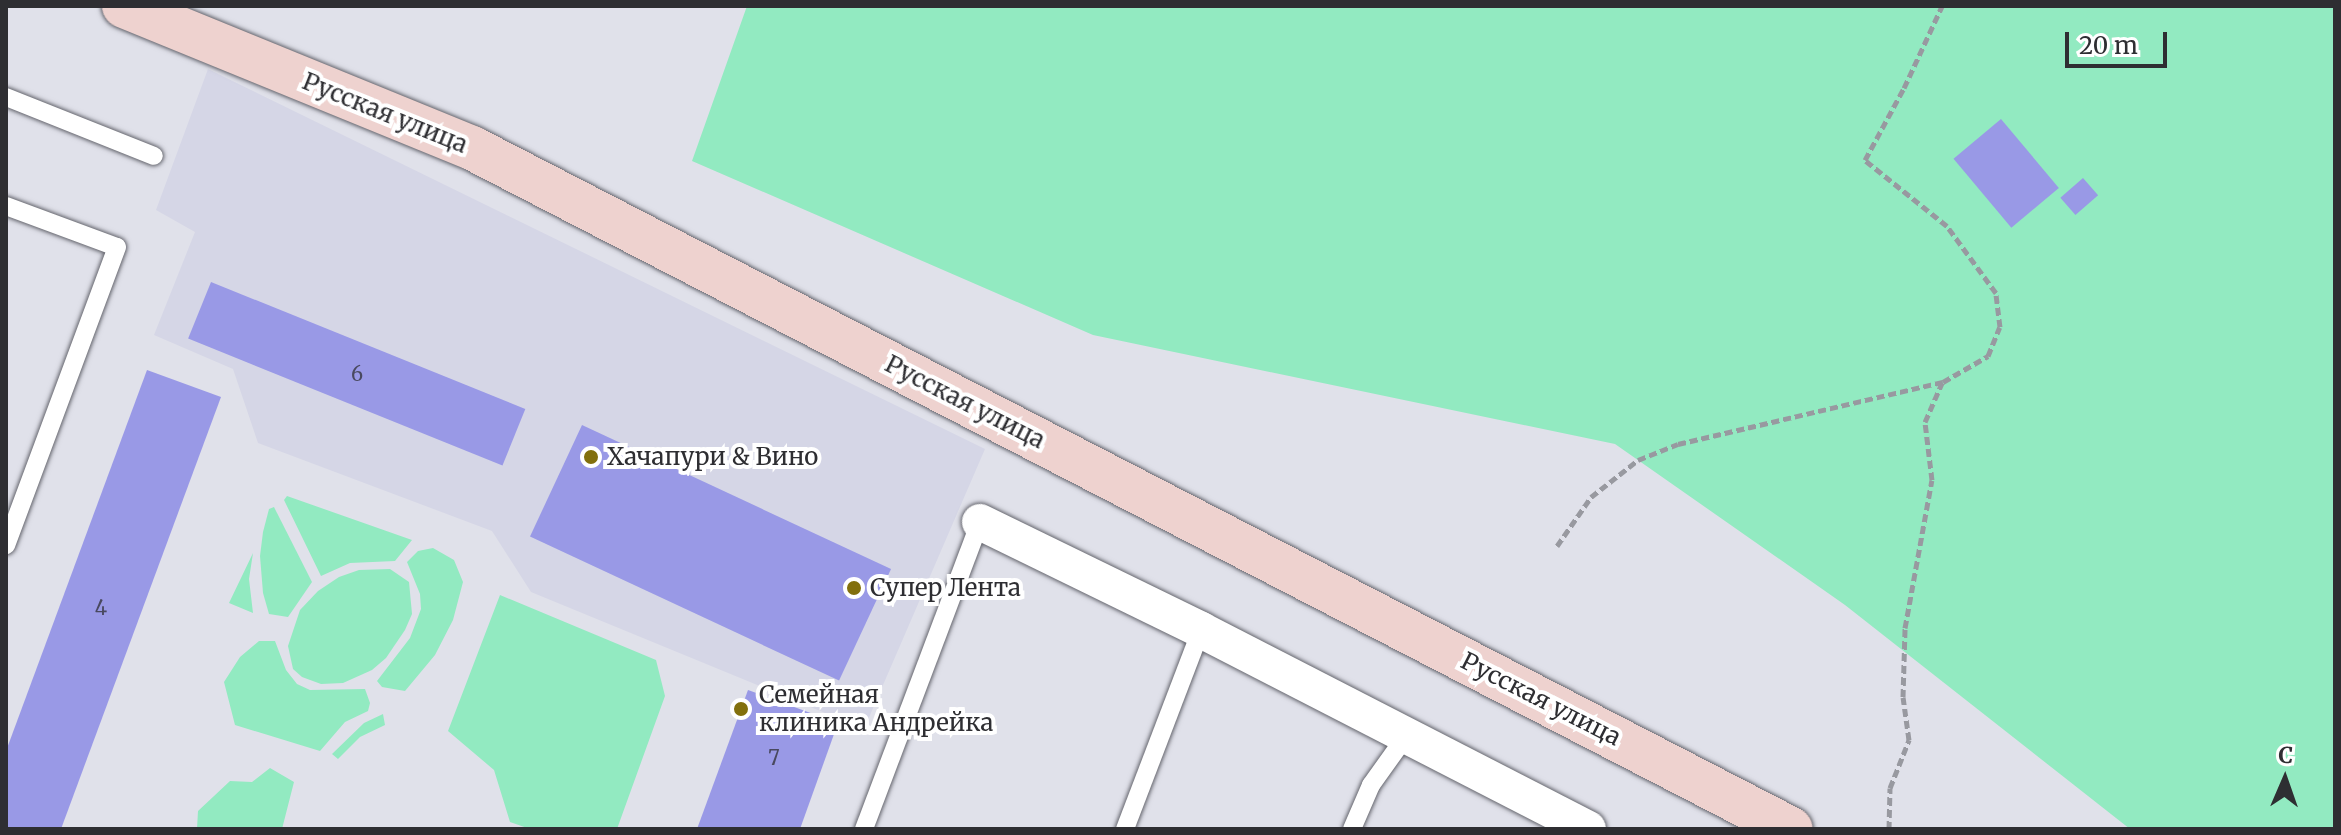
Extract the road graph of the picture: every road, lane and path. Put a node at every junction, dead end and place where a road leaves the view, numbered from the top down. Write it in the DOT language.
graph roads {
  1 [pos="124,6"];
  2 [pos="1942,6"];
  3 [pos="6,97"];
  4 [pos="154,156"];
  5 [pos="6,206"];
  6 [pos="1943,382"];
  7 [pos="980,522"];
  8 [pos="6,545"];
  9 [pos="1557,546"];
  10 [pos="1201,630"];
  11 [pos="1406,736"];
  12 [pos="864,829"];
  13 [pos="1125,829"];
  14 [pos="1352,829"];
  15 [pos="1588,829"];
  16 [pos="1791,829"];
  17 [pos="1889,829"];
  1 -- 16 [label="street, Русская улица"];
  2 -- 6 [label="path"];
  3 -- 4 [label="lane"];
  5 -- 8 [label="lane"];
  6 -- 9 [label="path"];
  6 -- 17 [label="path"];
  7 -- 10 [label="street"];
  7 -- 12 [label="lane"];
  10 -- 11 [label="street"];
  10 -- 13 [label="lane"];
  11 -- 14 [label="lane"];
  11 -- 15 [label="street"];
}
